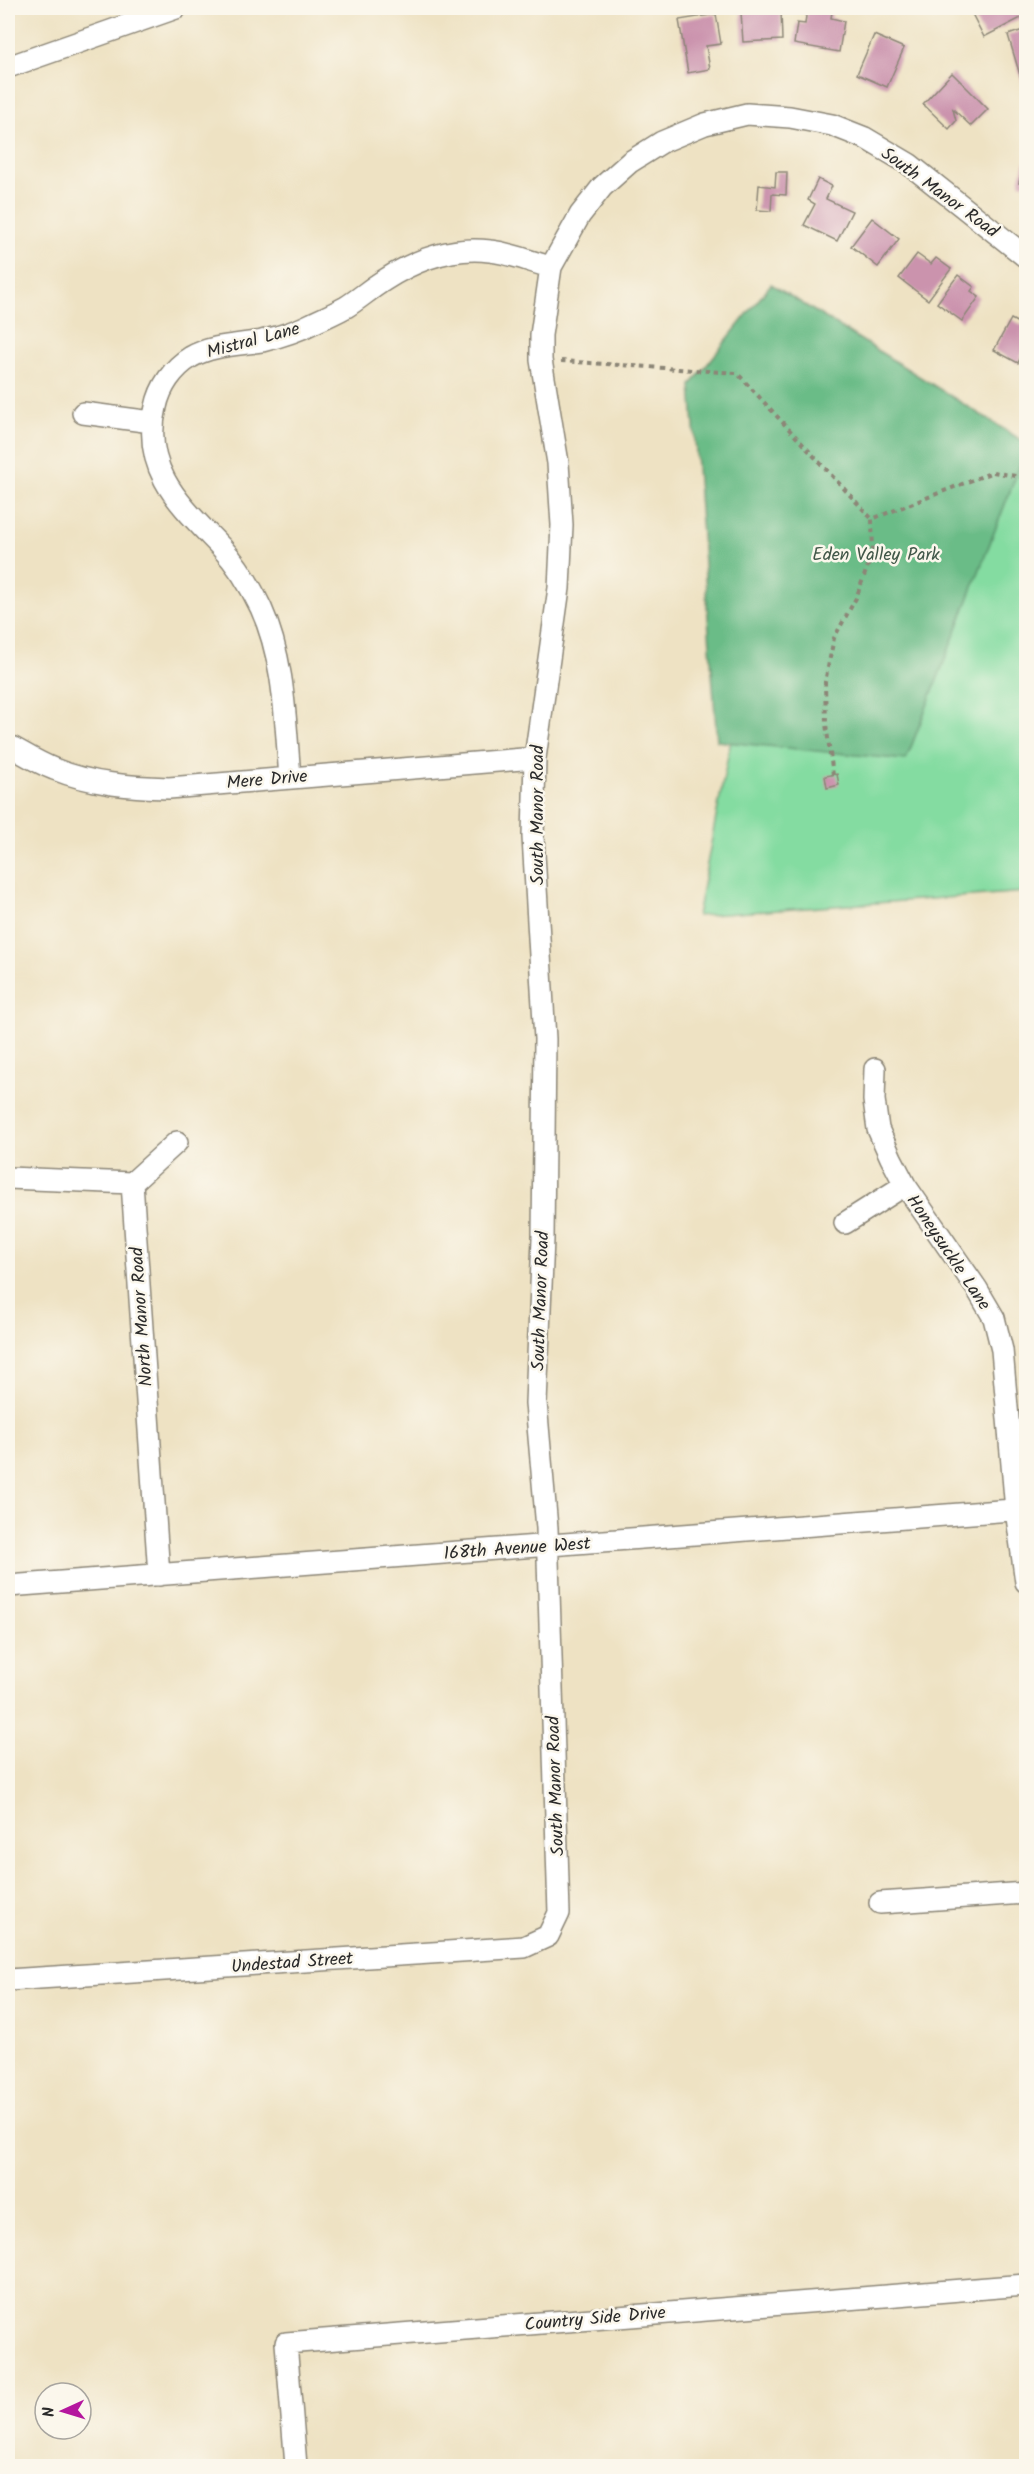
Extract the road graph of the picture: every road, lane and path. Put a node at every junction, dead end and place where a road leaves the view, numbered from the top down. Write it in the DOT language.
graph roads {
  1 [pos="176,8"];
  2 [pos="8,67"];
  3 [pos="1026,257"];
  4 [pos="551,267"];
  5 [pos="541,360"];
  6 [pos="83,413"];
  7 [pos="152,422"];
  8 [pos="1026,478"];
  9 [pos="872,519"];
  10 [pos="8,746"];
  11 [pos="535,758"];
  12 [pos="833,775"];
  13 [pos="290,777"];
  14 [pos="875,1069"];
  15 [pos="177,1142"];
  16 [pos="8,1178"];
  17 [pos="132,1183"];
  18 [pos="905,1185"];
  19 [pos="845,1223"];
  20 [pos="1021,1510"];
  21 [pos="548,1546"];
  22 [pos="159,1575"];
  23 [pos="1026,1582"];
  24 [pos="8,1586"];
  25 [pos="1026,1893"];
  26 [pos="880,1903"];
  27 [pos="559,1912"];
  28 [pos="8,1980"];
  29 [pos="1026,2285"];
  30 [pos="296,2466"];
  1 -- 2 [label="street"];
  3 -- 4 [label="street, South Manor Road"];
  4 -- 5 [label="street, South Manor Road"];
  4 -- 7 [label="street, Mistral Lane"];
  5 -- 9 [label="path"];
  5 -- 11 [label="street, South Manor Road"];
  6 -- 7 [label="street"];
  7 -- 13 [label="street, Mistral Lane"];
  8 -- 9 [label="path"];
  9 -- 12 [label="path"];
  10 -- 13 [label="street, Mere Drive"];
  11 -- 13 [label="street, Mere Drive"];
  11 -- 21 [label="street, South Manor Road"];
  14 -- 18 [label="street, Honeysuckle Lane"];
  15 -- 17 [label="street"];
  16 -- 17 [label="street"];
  17 -- 22 [label="street, North Manor Road"];
  18 -- 19 [label="street"];
  18 -- 20 [label="street, Honeysuckle Lane"];
  20 -- 21 [label="street, 168th Avenue West"];
  20 -- 23 [label="street, Honeysuckle Lane"];
  21 -- 22 [label="street, 168th Avenue West"];
  21 -- 27 [label="street, South Manor Road"];
  22 -- 24 [label="street, 168th Avenue West"];
  25 -- 26 [label="street"];
  27 -- 28 [label="street, Undestad Street"];
  29 -- 30 [label="street, Country Side Drive"];
}
